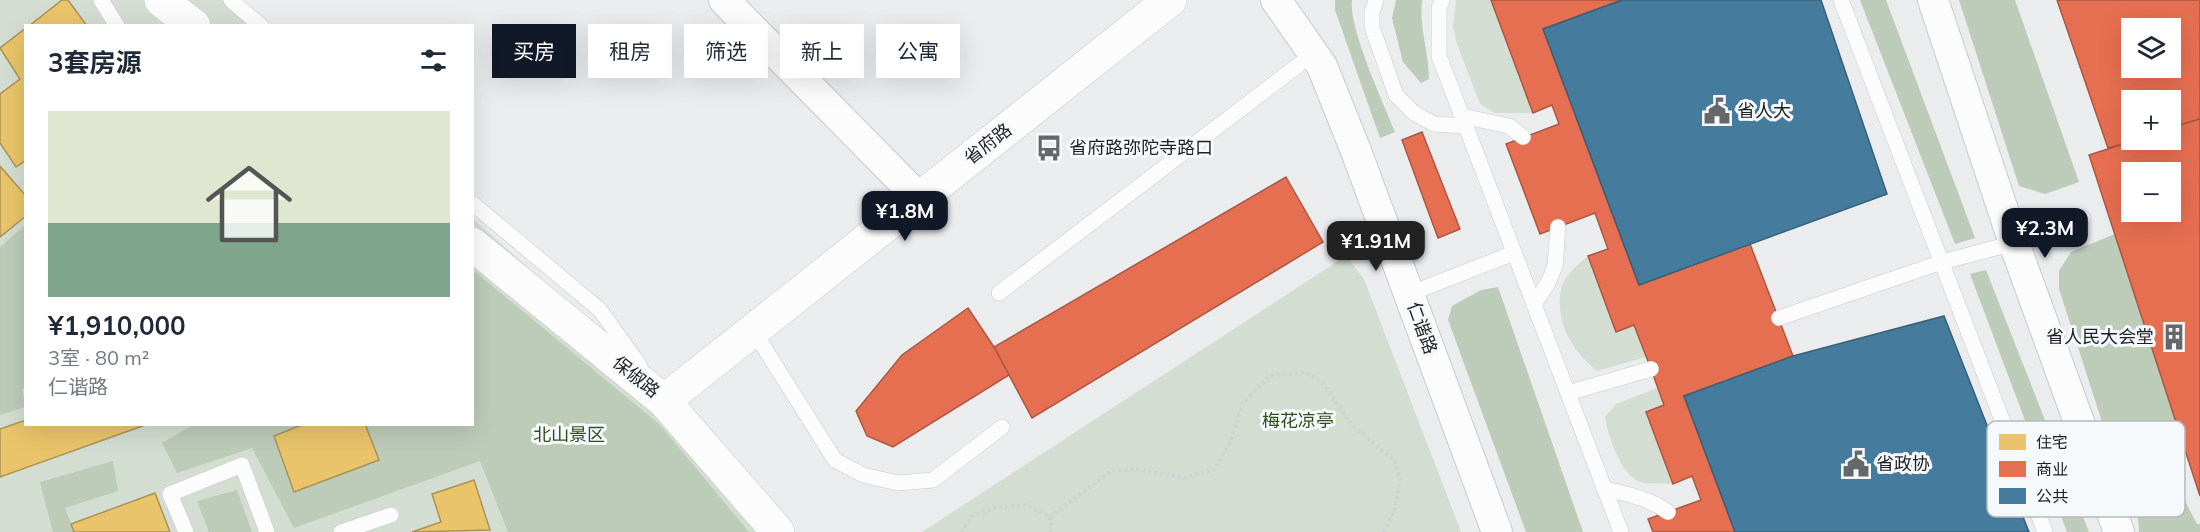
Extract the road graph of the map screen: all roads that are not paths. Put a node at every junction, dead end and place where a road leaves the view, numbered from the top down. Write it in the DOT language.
graph roads {
  1 [pos="101,0"];
  2 [pos="161,0"];
  3 [pos="231,0"];
  4 [pos="724,0"];
  5 [pos="1170,0"];
  6 [pos="1276,0"];
  7 [pos="1376,0"];
  8 [pos="1442,0"];
  9 [pos="1841,0"];
  10 [pos="1933,0"];
  11 [pos="116,24"];
  12 [pos="191,24"];
  13 [pos="259,24"];
  14 [pos="1313,54"];
  15 [pos="1464,121"];
  16 [pos="1523,137"];
  17 [pos="919,198"];
  18 [pos="474,205"];
  19 [pos="2083,218"];
  20 [pos="1558,227"];
  21 [pos="2014,243"];
  22 [pos="474,246"];
  23 [pos="1514,253"];
  24 [pos="1942,262"];
  25 [pos="999,293"];
  26 [pos="1409,294"];
  27 [pos="1534,304"];
  28 [pos="1779,318"];
  29 [pos="753,330"];
  30 [pos="1651,369"];
  31 [pos="1568,393"];
  32 [pos="664,401"];
  33 [pos="2003,421"];
  34 [pos="2078,421"];
  35 [pos="1002,427"];
  36 [pos="1605,489"];
  37 [pos="1668,512"];
  38 [pos="392,515"];
  39 [pos="2039,517"];
  40 [pos="2113,517"];
  41 [pos="186,532"];
  42 [pos="267,532"];
  43 [pos="341,532"];
  44 [pos="778,532"];
  45 [pos="1497,532"];
  46 [pos="1621,532"];
  47 [pos="2045,532"];
  48 [pos="2118,532"];
  1 -- 11 [label="lane"];
  2 -- 12 [label="street"];
  3 -- 13 [label="lane"];
  4 -- 17 [label="street"];
  5 -- 17 [label="street, 省府路"];
  6 -- 14 [label="street, 仁谐路"];
  7 -- 15 [label="lane"];
  8 -- 15 [label="lane"];
  9 -- 24 [label="lane"];
  10 -- 21 [label="street"];
  14 -- 25 [label="lane"];
  14 -- 26 [label="street, 仁谐路"];
  15 -- 16 [label="lane"];
  15 -- 23 [label="lane"];
  17 -- 29 [label="street, 省府路"];
  18 -- 32 [label="lane"];
  19 -- 21 [label="lane"];
  20 -- 27 [label="lane"];
  21 -- 24 [label="lane"];
  21 -- 34 [label="street"];
  22 -- 32 [label="street, 保俶路"];
  23 -- 26 [label="lane"];
  23 -- 27 [label="lane"];
  24 -- 28 [label="lane"];
  24 -- 33 [label="lane"];
  26 -- 45 [label="street, 仁谐路"];
  27 -- 31 [label="lane"];
  29 -- 32 [label="street, 省府路"];
  29 -- 35 [label="lane"];
  30 -- 31 [label="lane"];
  31 -- 36 [label="lane"];
  32 -- 44 [label="street, 保俶路"];
  36 -- 37 [label="lane"];
  36 -- 46 [label="lane"];
  38 -- 43 [label="lane"];
  39 -- 47 [label="lane"];
  40 -- 48 [label="street"];
  41 -- 42 [label="lane"];
}
